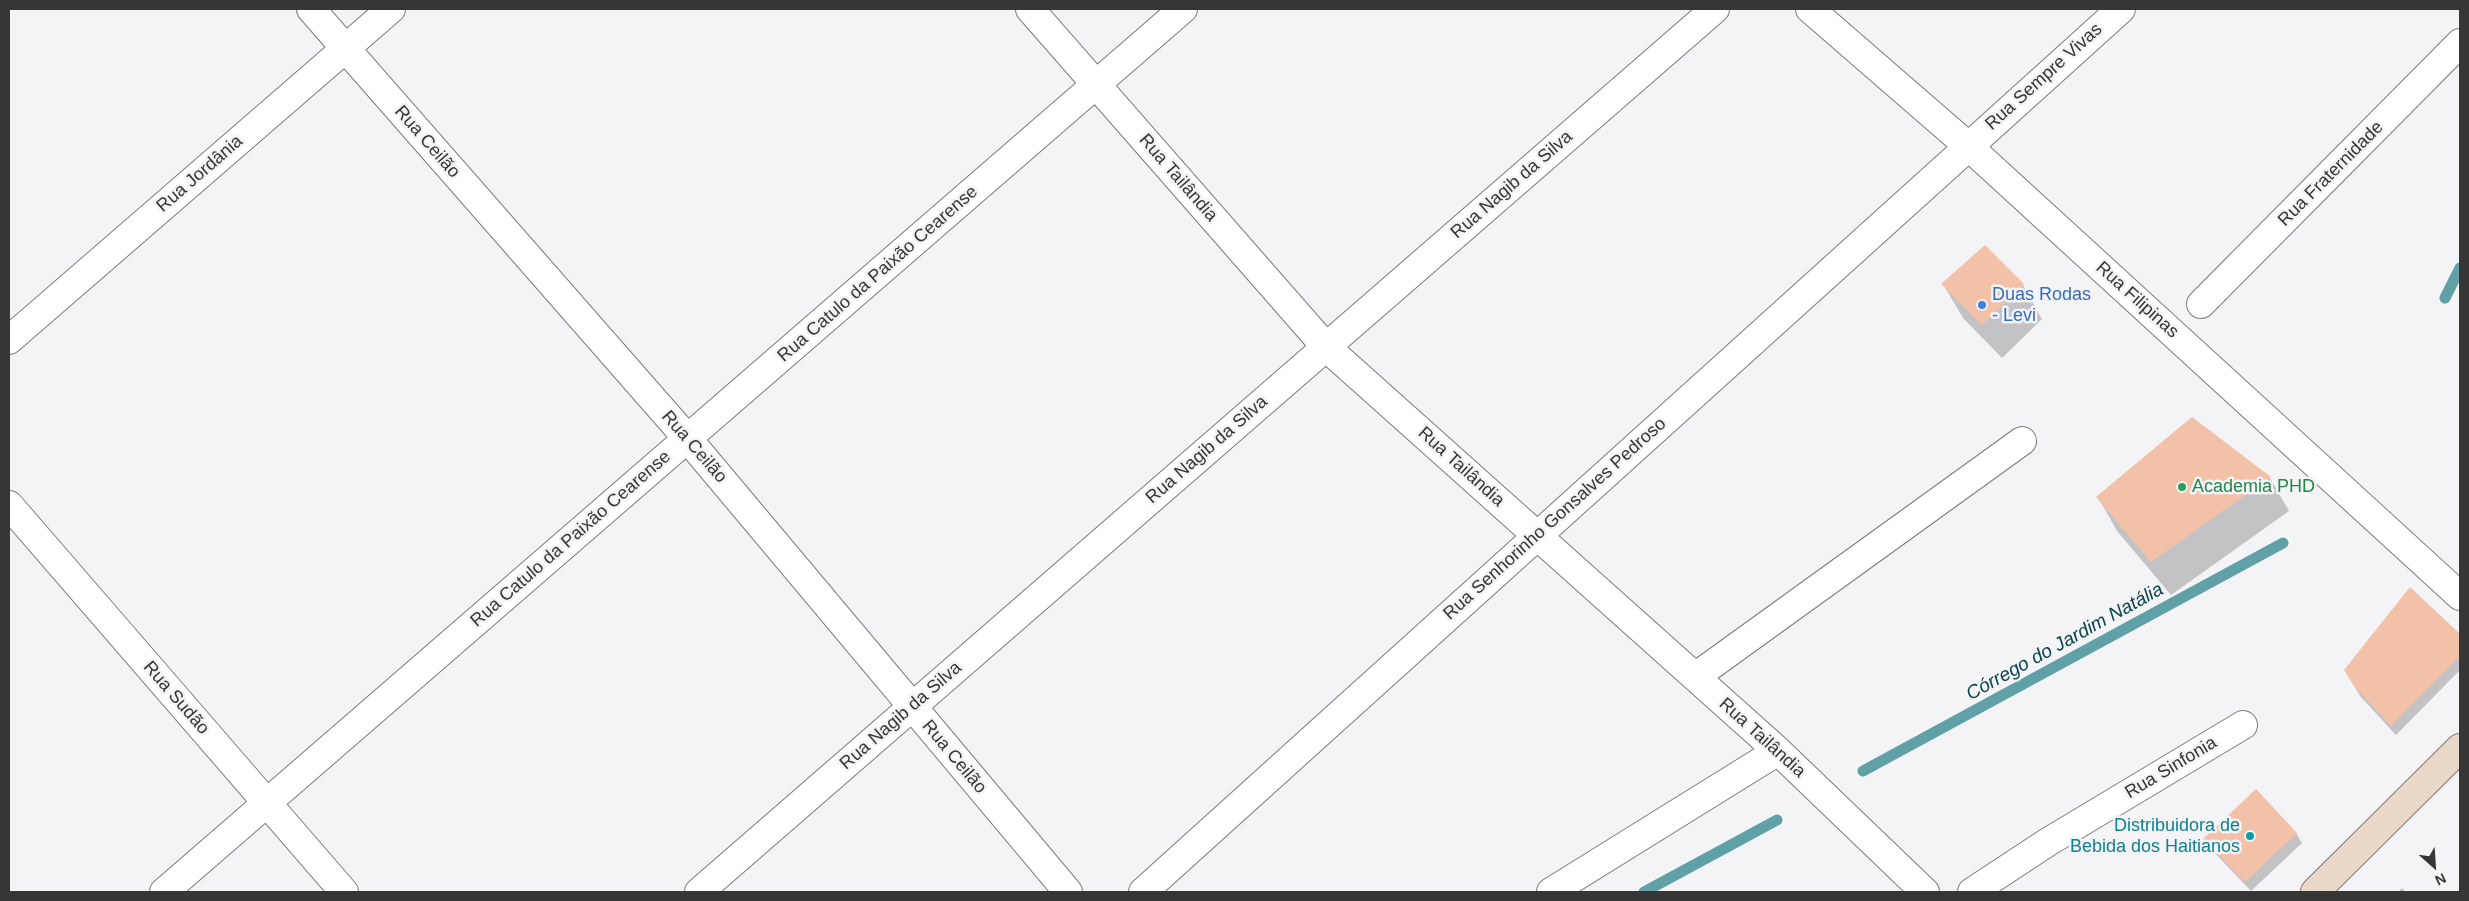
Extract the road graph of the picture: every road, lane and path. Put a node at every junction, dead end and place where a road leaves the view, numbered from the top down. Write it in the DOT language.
graph roads {
  1 [pos="311,9"];
  2 [pos="391,9"];
  3 [pos="1030,9"];
  4 [pos="1183,9"];
  5 [pos="1715,9"];
  6 [pos="1810,9"];
  7 [pos="2120,9"];
  8 [pos="2460,43"];
  9 [pos="344,49"];
  10 [pos="1096,84"];
  11 [pos="1968,146"];
  12 [pos="2201,304"];
  13 [pos="9,340"];
  14 [pos="1326,347"];
  15 [pos="687,438"];
  16 [pos="2022,441"];
  17 [pos="9,505"];
  18 [pos="1537,535"];
  19 [pos="2460,596"];
  20 [pos="1695,677"];
  21 [pos="912,707"];
  22 [pos="2243,725"];
  23 [pos="2460,748"];
  24 [pos="1778,751"];
  25 [pos="267,803"];
  26 [pos="164,892"];
  27 [pos="344,892"];
  28 [pos="699,892"];
  29 [pos="1068,892"];
  30 [pos="1143,892"];
  31 [pos="1551,892"];
  32 [pos="1925,892"];
  33 [pos="1972,892"];
  34 [pos="2315,892"];
  1 -- 9 [label="street, Rua Ceilão"];
  2 -- 9 [label="street, Rua Jordânia"];
  3 -- 10 [label="street, Rua Tailândia"];
  4 -- 10 [label="street, Rua Catulo da Paixão Cearense"];
  5 -- 14 [label="street, Rua Nagib da Silva"];
  6 -- 11 [label="street, Rua Filipinas"];
  7 -- 11 [label="street, Rua Sempre Vivas"];
  8 -- 12 [label="street, Rua Fraternidade"];
  9 -- 13 [label="street, Rua Jordânia"];
  9 -- 15 [label="street, Rua Ceilão"];
  10 -- 14 [label="street, Rua Tailândia"];
  10 -- 15 [label="street, Rua Catulo da Paixão Cearense"];
  11 -- 18 [label="street, Rua Senhorinho Gonsalves Pedroso"];
  11 -- 19 [label="street, Rua Filipinas"];
  14 -- 18 [label="street, Rua Tailândia"];
  14 -- 21 [label="street, Rua Nagib da Silva"];
  15 -- 21 [label="street, Rua Ceilão"];
  15 -- 25 [label="street, Rua Catulo da Paixão Cearense"];
  16 -- 20 [label="street"];
  17 -- 25 [label="street, Rua Sudão"];
  18 -- 20 [label="street, Rua Tailândia"];
  18 -- 30 [label="street, Rua Senhorinho Gonsalves Pedroso"];
  20 -- 24 [label="street, Rua Tailândia"];
  21 -- 28 [label="street, Rua Nagib da Silva"];
  21 -- 29 [label="street, Rua Ceilão"];
  22 -- 33 [label="street, Rua Sinfonia"];
  23 -- 34 [label="main road"];
  24 -- 31 [label="street"];
  24 -- 32 [label="street, Rua Tailândia"];
  25 -- 26 [label="street, Rua Catulo da Paixão Cearense"];
  25 -- 27 [label="street, Rua Sudão"];
}
